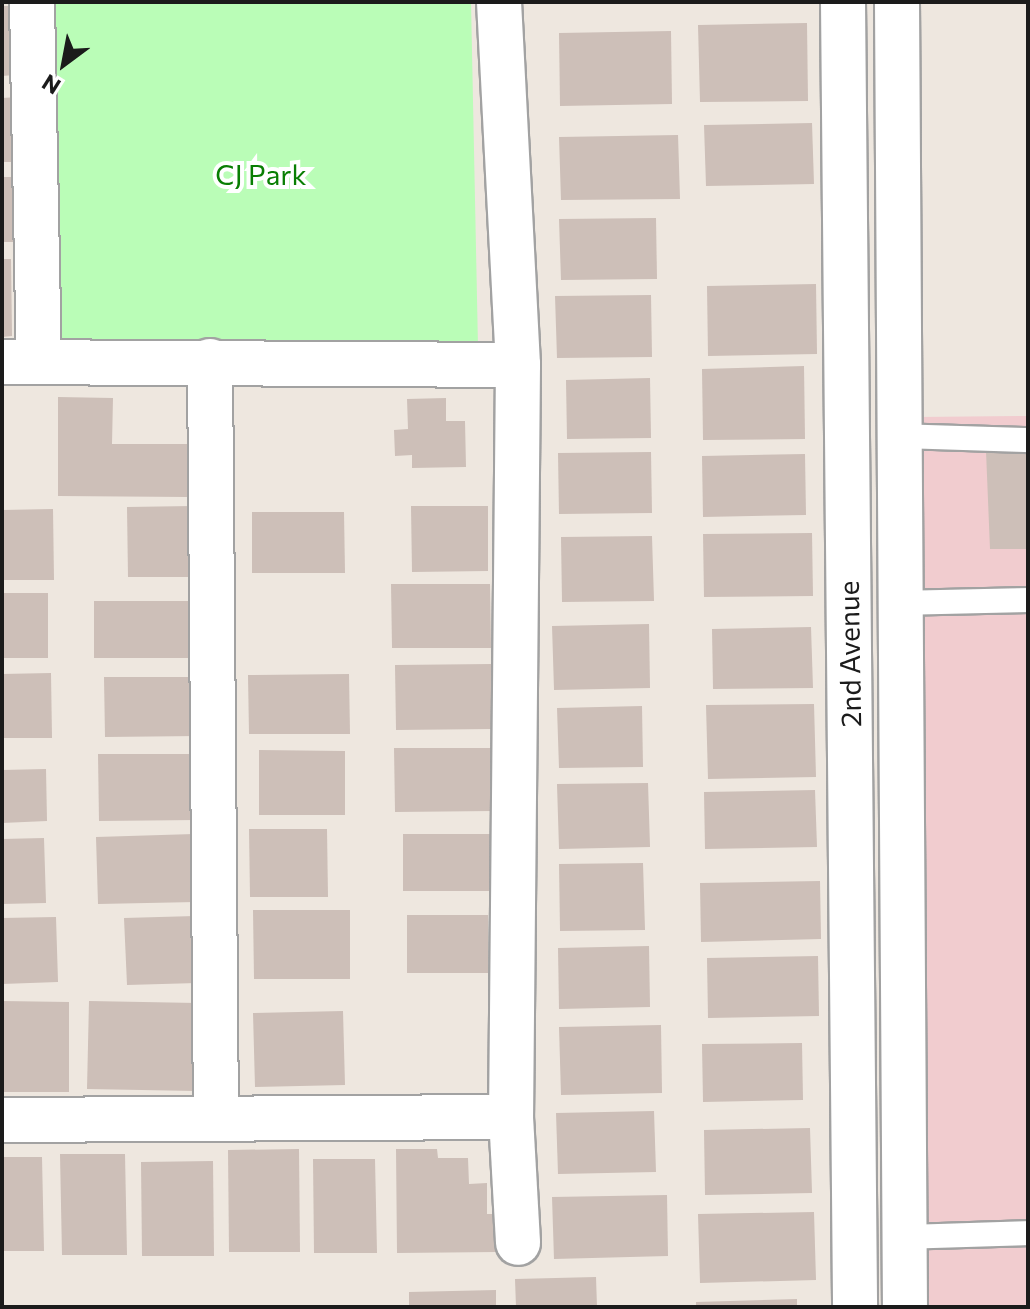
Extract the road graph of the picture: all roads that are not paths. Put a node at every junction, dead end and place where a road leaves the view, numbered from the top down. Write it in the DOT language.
graph roads {
  1 [pos="32,2"];
  2 [pos="499,2"];
  3 [pos="843,2"];
  4 [pos="897,2"];
  5 [pos="210,361"];
  6 [pos="21,362"];
  7 [pos="518,365"];
  8 [pos="899,436"];
  9 [pos="1028,440"];
  10 [pos="1028,600"];
  11 [pos="898,603"];
  12 [pos="511,1117"];
  13 [pos="216,1119"];
  14 [pos="2,1120"];
  15 [pos="1028,1233"];
  16 [pos="904,1237"];
  17 [pos="518,1243"];
  18 [pos="855,1307"];
  19 [pos="905,1307"];
  1 -- 6 [label="street"];
  2 -- 7 [label="street"];
  3 -- 18 [label="street, 2nd Avenue"];
  4 -- 8 [label="street, 2nd Avenue"];
  5 -- 6 [label="street"];
  5 -- 7 [label="street"];
  5 -- 13 [label="street"];
  7 -- 12 [label="street"];
  8 -- 9 [label="lane"];
  8 -- 11 [label="street, 2nd Avenue"];
  10 -- 11 [label="lane"];
  11 -- 16 [label="street, 2nd Avenue"];
  12 -- 13 [label="street"];
  12 -- 17 [label="street"];
  13 -- 14 [label="street"];
  15 -- 16 [label="lane"];
  16 -- 19 [label="street, 2nd Avenue"];
}
